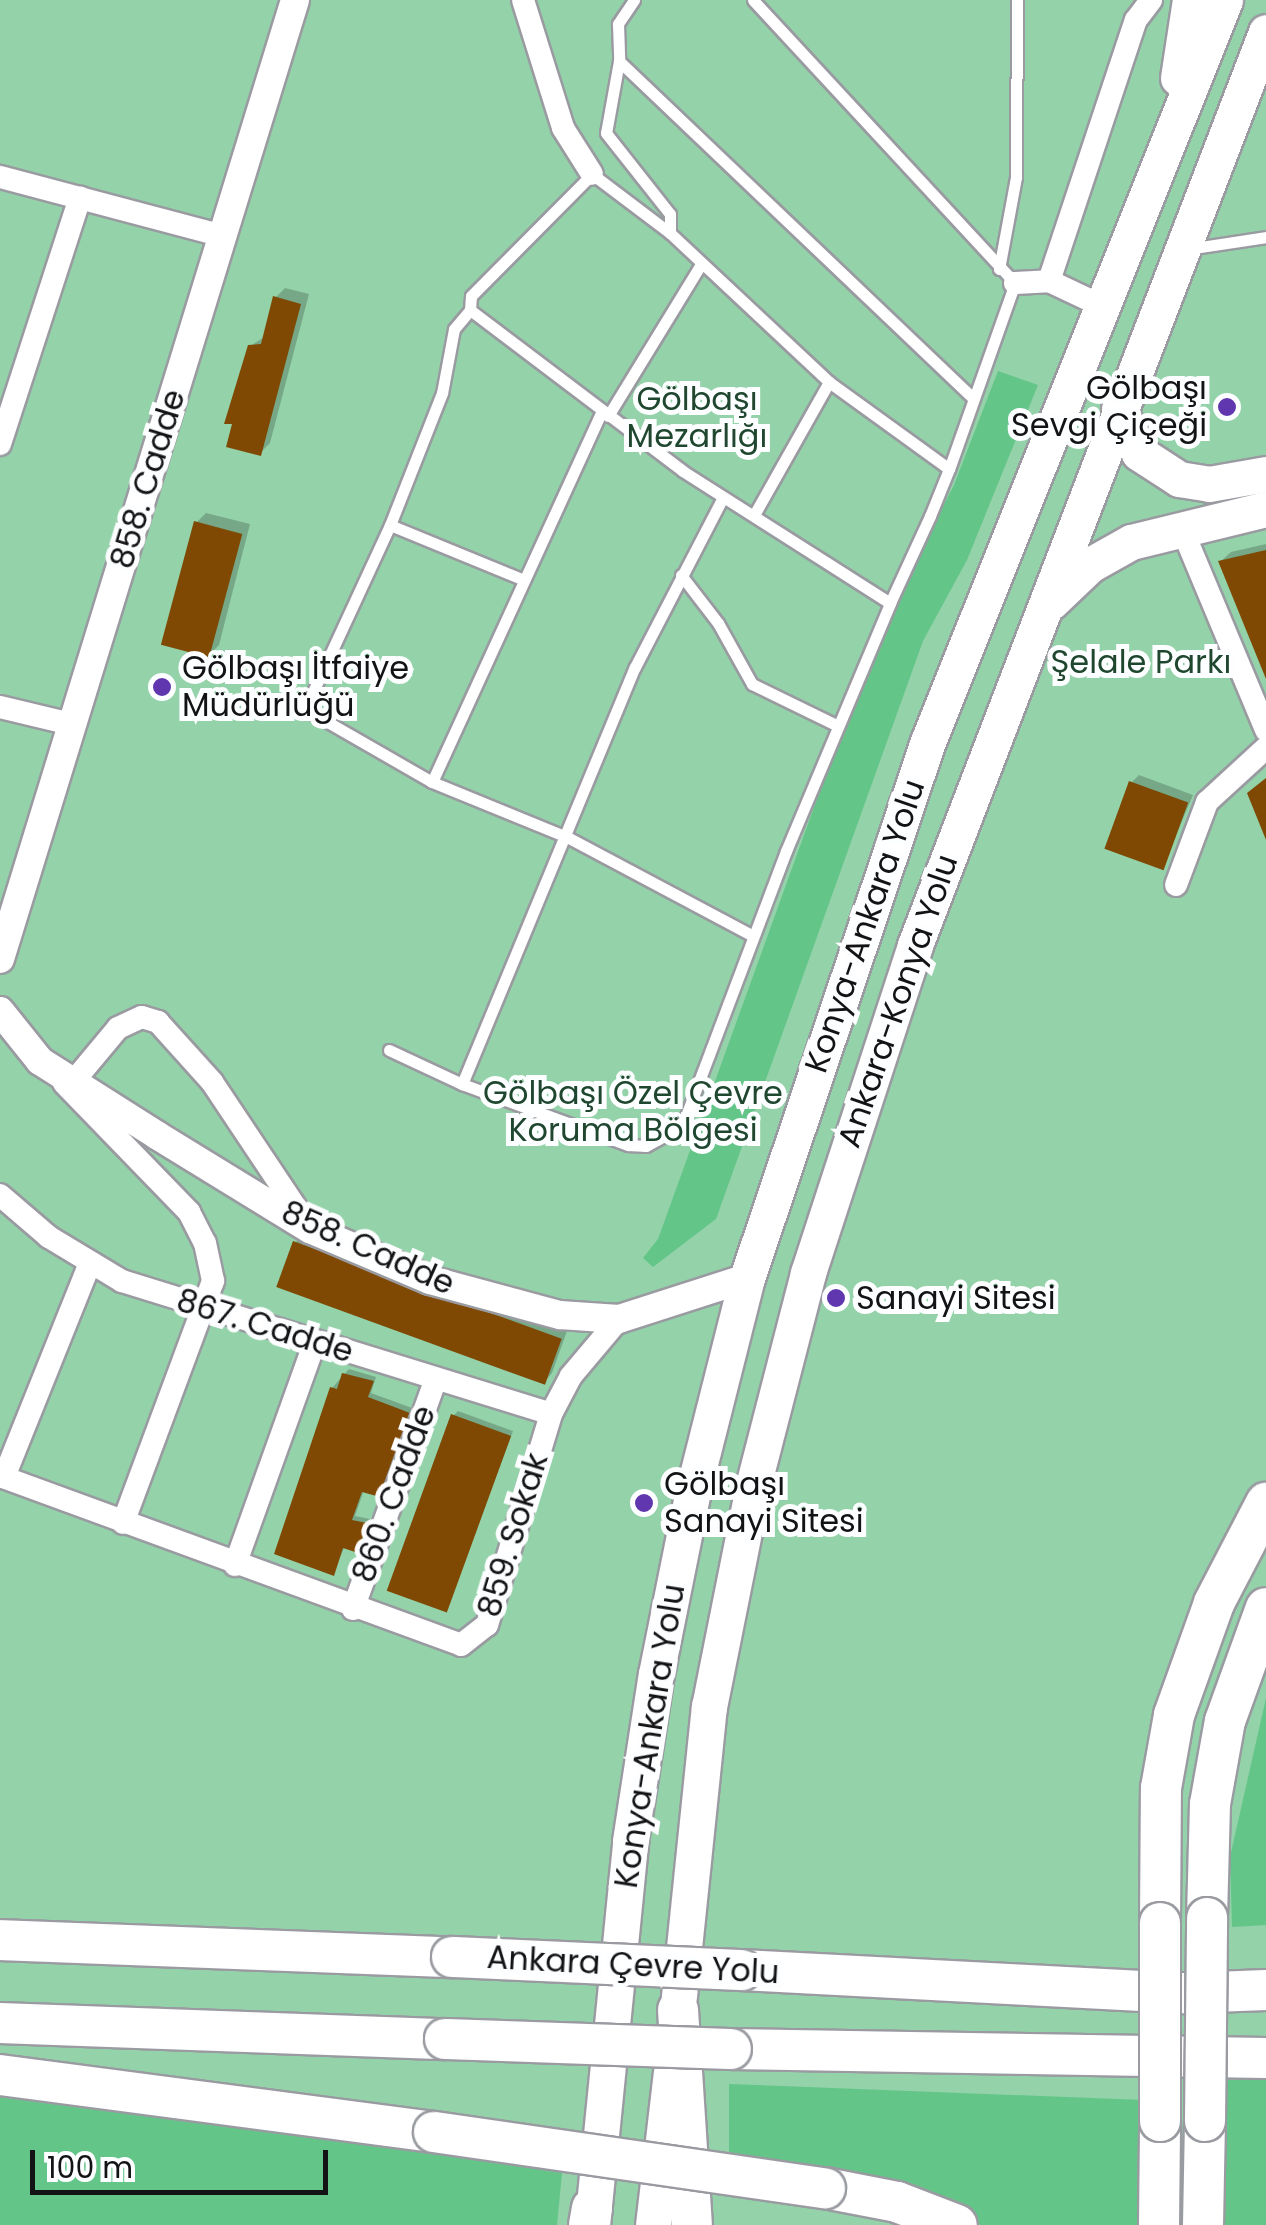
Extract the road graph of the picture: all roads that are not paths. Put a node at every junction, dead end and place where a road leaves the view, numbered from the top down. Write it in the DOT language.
graph roads {
  1 [pos="295,0"];
  2 [pos="523,0"];
  3 [pos="634,0"];
  4 [pos="753,0"];
  5 [pos="1017,0"];
  6 [pos="1152,0"];
  7 [pos="1190,0"];
  8 [pos="1224,0"];
  9 [pos="1264,46"];
  10 [pos="619,61"];
  11 [pos="1170,133"];
  12 [pos="592,174"];
  13 [pos="0,177"];
  14 [pos="80,198"];
  15 [pos="670,233"];
  16 [pos="222,236"];
  17 [pos="1266,236"];
  18 [pos="1183,250"];
  19 [pos="701,264"];
  20 [pos="1007,276"];
  21 [pos="1049,281"];
  22 [pos="1102,306"];
  23 [pos="470,310"];
  24 [pos="829,382"];
  25 [pos="973,398"];
  26 [pos="1119,409"];
  27 [pos="605,413"];
  28 [pos="0,444"];
  29 [pos="949,469"];
  30 [pos="1266,474"];
  31 [pos="724,496"];
  32 [pos="1266,510"];
  33 [pos="754,516"];
  34 [pos="390,525"];
  35 [pos="1182,529"];
  36 [pos="681,575"];
  37 [pos="524,580"];
  38 [pos="890,603"];
  39 [pos="1040,614"];
  40 [pos="0,706"];
  41 [pos="71,724"];
  42 [pos="836,726"];
  43 [pos="1266,730"];
  44 [pos="1266,748"];
  45 [pos="432,782"];
  46 [pos="567,837"];
  47 [pos="1176,885"];
  48 [pos="753,936"];
  49 [pos="0,958"];
  50 [pos="0,1011"];
  51 [pos="389,1050"];
  52 [pos="61,1075"];
  53 [pos="462,1084"];
  54 [pos="3,1207"];
  55 [pos="310,1229"];
  56 [pos="90,1263"];
  57 [pos="748,1278"];
  58 [pos="203,1307"];
  59 [pos="618,1319"];
  60 [pos="315,1342"];
  61 [pos="436,1378"];
  62 [pos="551,1414"];
  63 [pos="2,1477"];
  64 [pos="1266,1503"];
  65 [pos="122,1522"];
  66 [pos="236,1566"];
  67 [pos="1266,1608"];
  68 [pos="353,1609"];
  69 [pos="0,1940"];
  70 [pos="1266,1990"];
  71 [pos="678,2010"];
  72 [pos="0,2023"];
  73 [pos="1266,2058"];
  74 [pos="0,2075"];
  75 [pos="591,2219"];
  76 [pos="654,2225"];
  77 [pos="692,2225"];
  78 [pos="957,2225"];
  79 [pos="1159,2225"];
  80 [pos="1203,2225"];
  1 -- 16 [label="street, 858. Cadde"];
  2 -- 12 [label="street"];
  3 -- 10 [label="lane"];
  4 -- 20 [label="lane"];
  5 -- 20 [label="lane"];
  6 -- 21 [label="street"];
  7 -- 11 [label="highway"];
  8 -- 11 [label="highway, Konya-Ankara Yolu"];
  9 -- 18 [label="highway, Ankara-Konya Yolu"];
  10 -- 15 [label="lane"];
  10 -- 25 [label="lane"];
  11 -- 22 [label="highway, Konya-Ankara Yolu"];
  12 -- 15 [label="lane"];
  12 -- 23 [label="lane"];
  13 -- 14 [label="street"];
  14 -- 16 [label="street"];
  14 -- 28 [label="street"];
  15 -- 19 [label="lane"];
  16 -- 41 [label="street, 858. Cadde"];
  17 -- 18 [label="lane"];
  18 -- 26 [label="highway, Ankara-Konya Yolu"];
  19 -- 24 [label="lane"];
  19 -- 27 [label="lane"];
  20 -- 21 [label="street"];
  20 -- 25 [label="lane"];
  21 -- 22 [label="street"];
  22 -- 57 [label="highway, Konya-Ankara Yolu"];
  23 -- 27 [label="lane"];
  23 -- 34 [label="lane"];
  24 -- 29 [label="lane"];
  24 -- 33 [label="lane"];
  25 -- 29 [label="lane"];
  26 -- 30 [label="highway"];
  26 -- 39 [label="highway, Ankara-Konya Yolu"];
  27 -- 31 [label="lane"];
  27 -- 37 [label="lane"];
  29 -- 38 [label="lane"];
  31 -- 33 [label="lane"];
  31 -- 36 [label="lane"];
  32 -- 35 [label="highway"];
  33 -- 38 [label="lane"];
  34 -- 37 [label="lane"];
  34 -- 45 [label="lane"];
  35 -- 39 [label="highway"];
  35 -- 43 [label="street"];
  36 -- 42 [label="lane"];
  36 -- 46 [label="lane"];
  37 -- 45 [label="lane"];
  38 -- 42 [label="lane"];
  39 -- 71 [label="highway, Ankara-Konya Yolu"];
  40 -- 41 [label="street"];
  41 -- 49 [label="street, 858. Cadde"];
  42 -- 48 [label="lane"];
  44 -- 47 [label="street"];
  45 -- 46 [label="lane"];
  46 -- 48 [label="lane"];
  46 -- 53 [label="lane"];
  48 -- 53 [label="lane"];
  50 -- 52 [label="street, 858. Cadde"];
  51 -- 53 [label="lane"];
  52 -- 55 [label="street, 858. Cadde"];
  52 -- 55 [label="street"];
  52 -- 58 [label="street"];
  54 -- 56 [label="street, 867. Cadde"];
  55 -- 59 [label="street, 858. Cadde"];
  56 -- 58 [label="street, 867. Cadde"];
  56 -- 63 [label="street"];
  57 -- 59 [label="street"];
  57 -- 75 [label="highway, Konya-Ankara Yolu"];
  58 -- 60 [label="street, 867. Cadde"];
  58 -- 65 [label="street"];
  59 -- 62 [label="street, 859. Sokak"];
  60 -- 61 [label="street, 867. Cadde"];
  60 -- 66 [label="street"];
  61 -- 62 [label="street, 867. Cadde"];
  61 -- 68 [label="street, 860. Cadde"];
  62 -- 68 [label="street, 859. Sokak"];
  63 -- 65 [label="street, 859. Sokak"];
  64 -- 79 [label="highway, bridge"];
  65 -- 66 [label="street, 859. Sokak"];
  66 -- 68 [label="street, 859. Sokak"];
  67 -- 80 [label="highway, bridge"];
  69 -- 70 [label="highway, Ankara Çevre Yolu, bridge"];
  71 -- 76 [label="highway, Ankara-Konya Yolu"];
  71 -- 77 [label="highway"];
  72 -- 73 [label="highway, bridge"];
  74 -- 78 [label="highway, bridge"];
}
